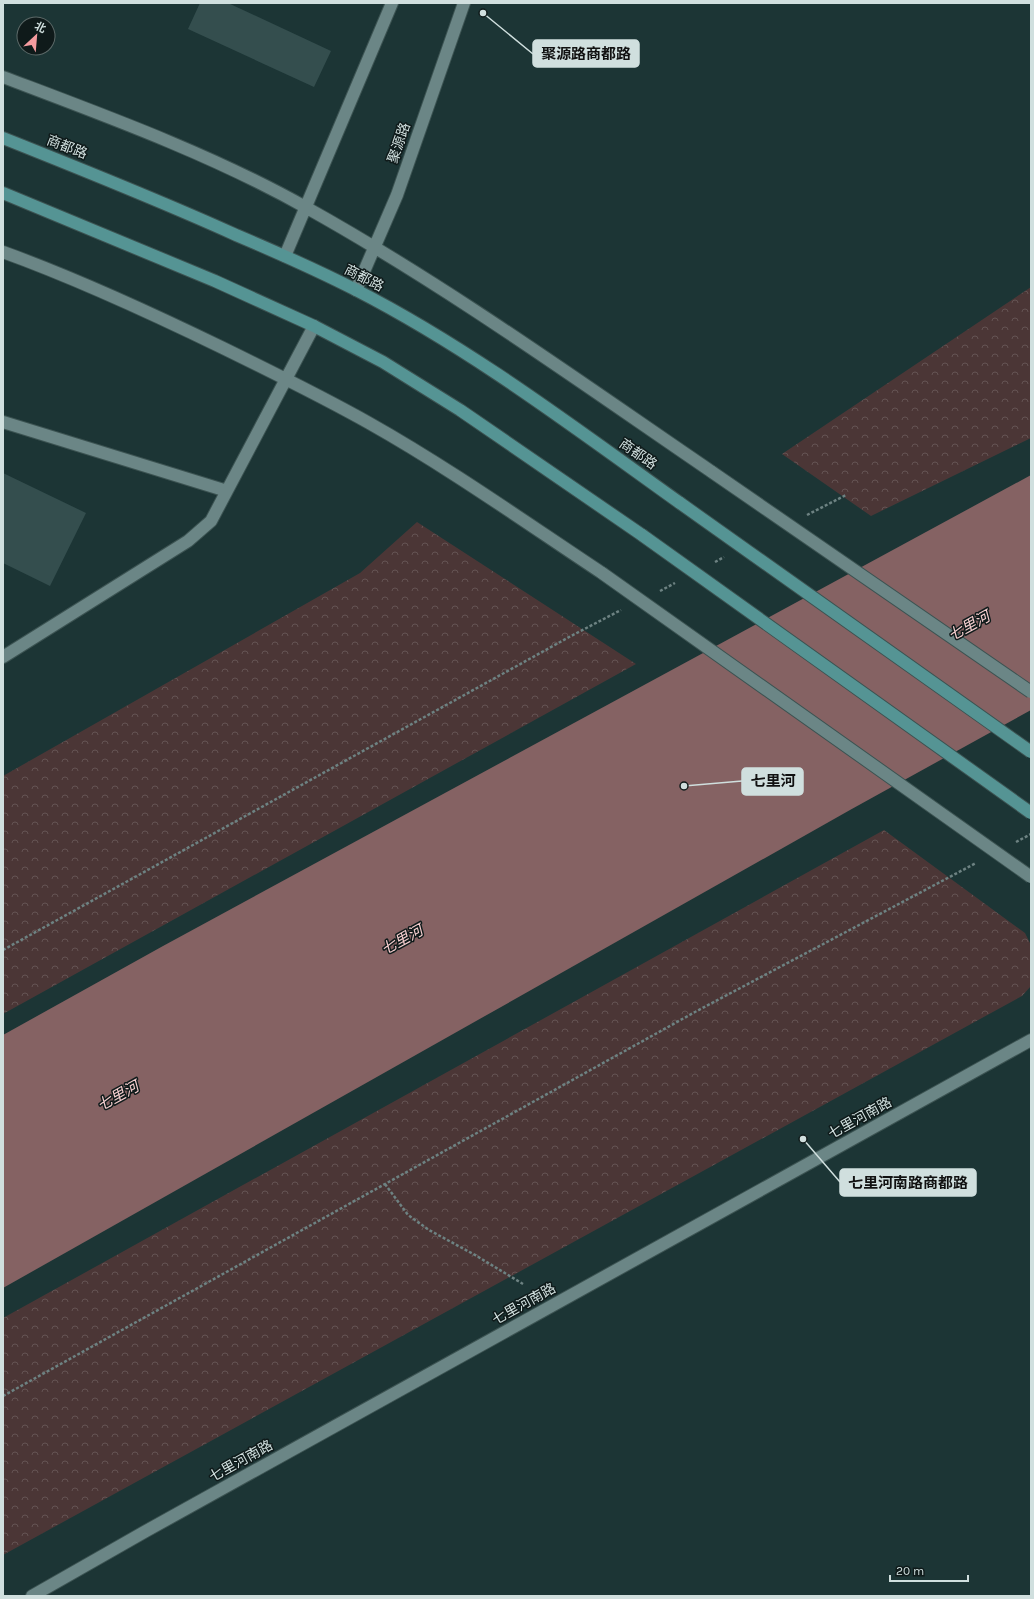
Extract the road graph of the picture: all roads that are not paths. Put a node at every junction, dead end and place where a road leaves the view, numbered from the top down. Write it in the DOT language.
graph roads {
  1 [pos="392,3"];
  2 [pos="464,3"];
  3 [pos="3,77"];
  4 [pos="3,138"];
  5 [pos="3,193"];
  6 [pos="306,207"];
  7 [pos="375,248"];
  8 [pos="3,252"];
  9 [pos="285,256"];
  10 [pos="356,290"];
  11 [pos="314,326"];
  12 [pos="286,379"];
  13 [pos="3,422"];
  14 [pos="227,491"];
  15 [pos="3,657"];
  16 [pos="1031,692"];
  17 [pos="1031,752"];
  18 [pos="1031,813"];
  19 [pos="1031,877"];
  20 [pos="1031,1040"];
  21 [pos="32,1596"];
  1 -- 6 [label="street"];
  2 -- 7 [label="street, 聚源路"];
  3 -- 6 [label="street"];
  4 -- 9 [label="main road, 商都路"];
  5 -- 11 [label="main road"];
  6 -- 7 [label="street"];
  6 -- 9 [label="street"];
  7 -- 10 [label="street, 聚源路"];
  7 -- 16 [label="street, bridge"];
  8 -- 12 [label="street"];
  9 -- 10 [label="main road, 商都路"];
  10 -- 17 [label="main road, 商都路, bridge"];
  11 -- 12 [label="street"];
  11 -- 18 [label="main road, bridge"];
  12 -- 14 [label="street"];
  12 -- 19 [label="street, bridge"];
  13 -- 14 [label="street"];
  14 -- 15 [label="street"];
  20 -- 21 [label="street, 七里河南路"];
}
